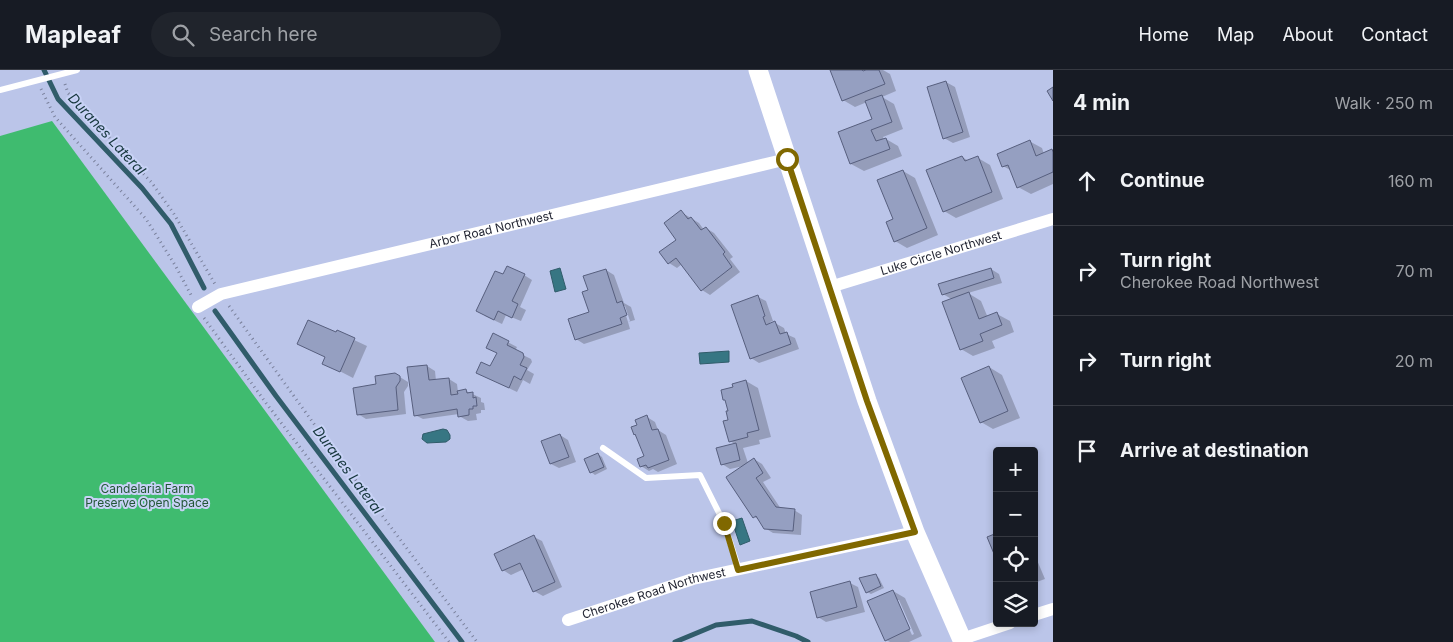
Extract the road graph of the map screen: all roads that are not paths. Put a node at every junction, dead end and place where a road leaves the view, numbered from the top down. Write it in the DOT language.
graph roads {
  1 [pos="77,70"];
  2 [pos="758,70"];
  3 [pos="0,90"];
  4 [pos="787,159"];
  5 [pos="1053,219"];
  6 [pos="830,287"];
  7 [pos="198,307"];
  8 [pos="603,448"];
  9 [pos="915,532"];
  10 [pos="738,570"];
  11 [pos="1053,609"];
  12 [pos="1038,614"];
  13 [pos="568,620"];
  14 [pos="999,627"];
  15 [pos="962,641"];
  1 -- 3 [label="lane"];
  2 -- 4 [label="main road"];
  4 -- 6 [label="main road"];
  4 -- 7 [label="street, Arbor Road Northwest"];
  5 -- 6 [label="street, Luke Circle Northwest"];
  6 -- 9 [label="main road"];
  8 -- 10 [label="lane"];
  9 -- 10 [label="street, Cherokee Road Northwest"];
  9 -- 15 [label="main road"];
  10 -- 13 [label="street, Cherokee Road Northwest"];
  11 -- 12 [label="street"];
  14 -- 15 [label="street"];
}
